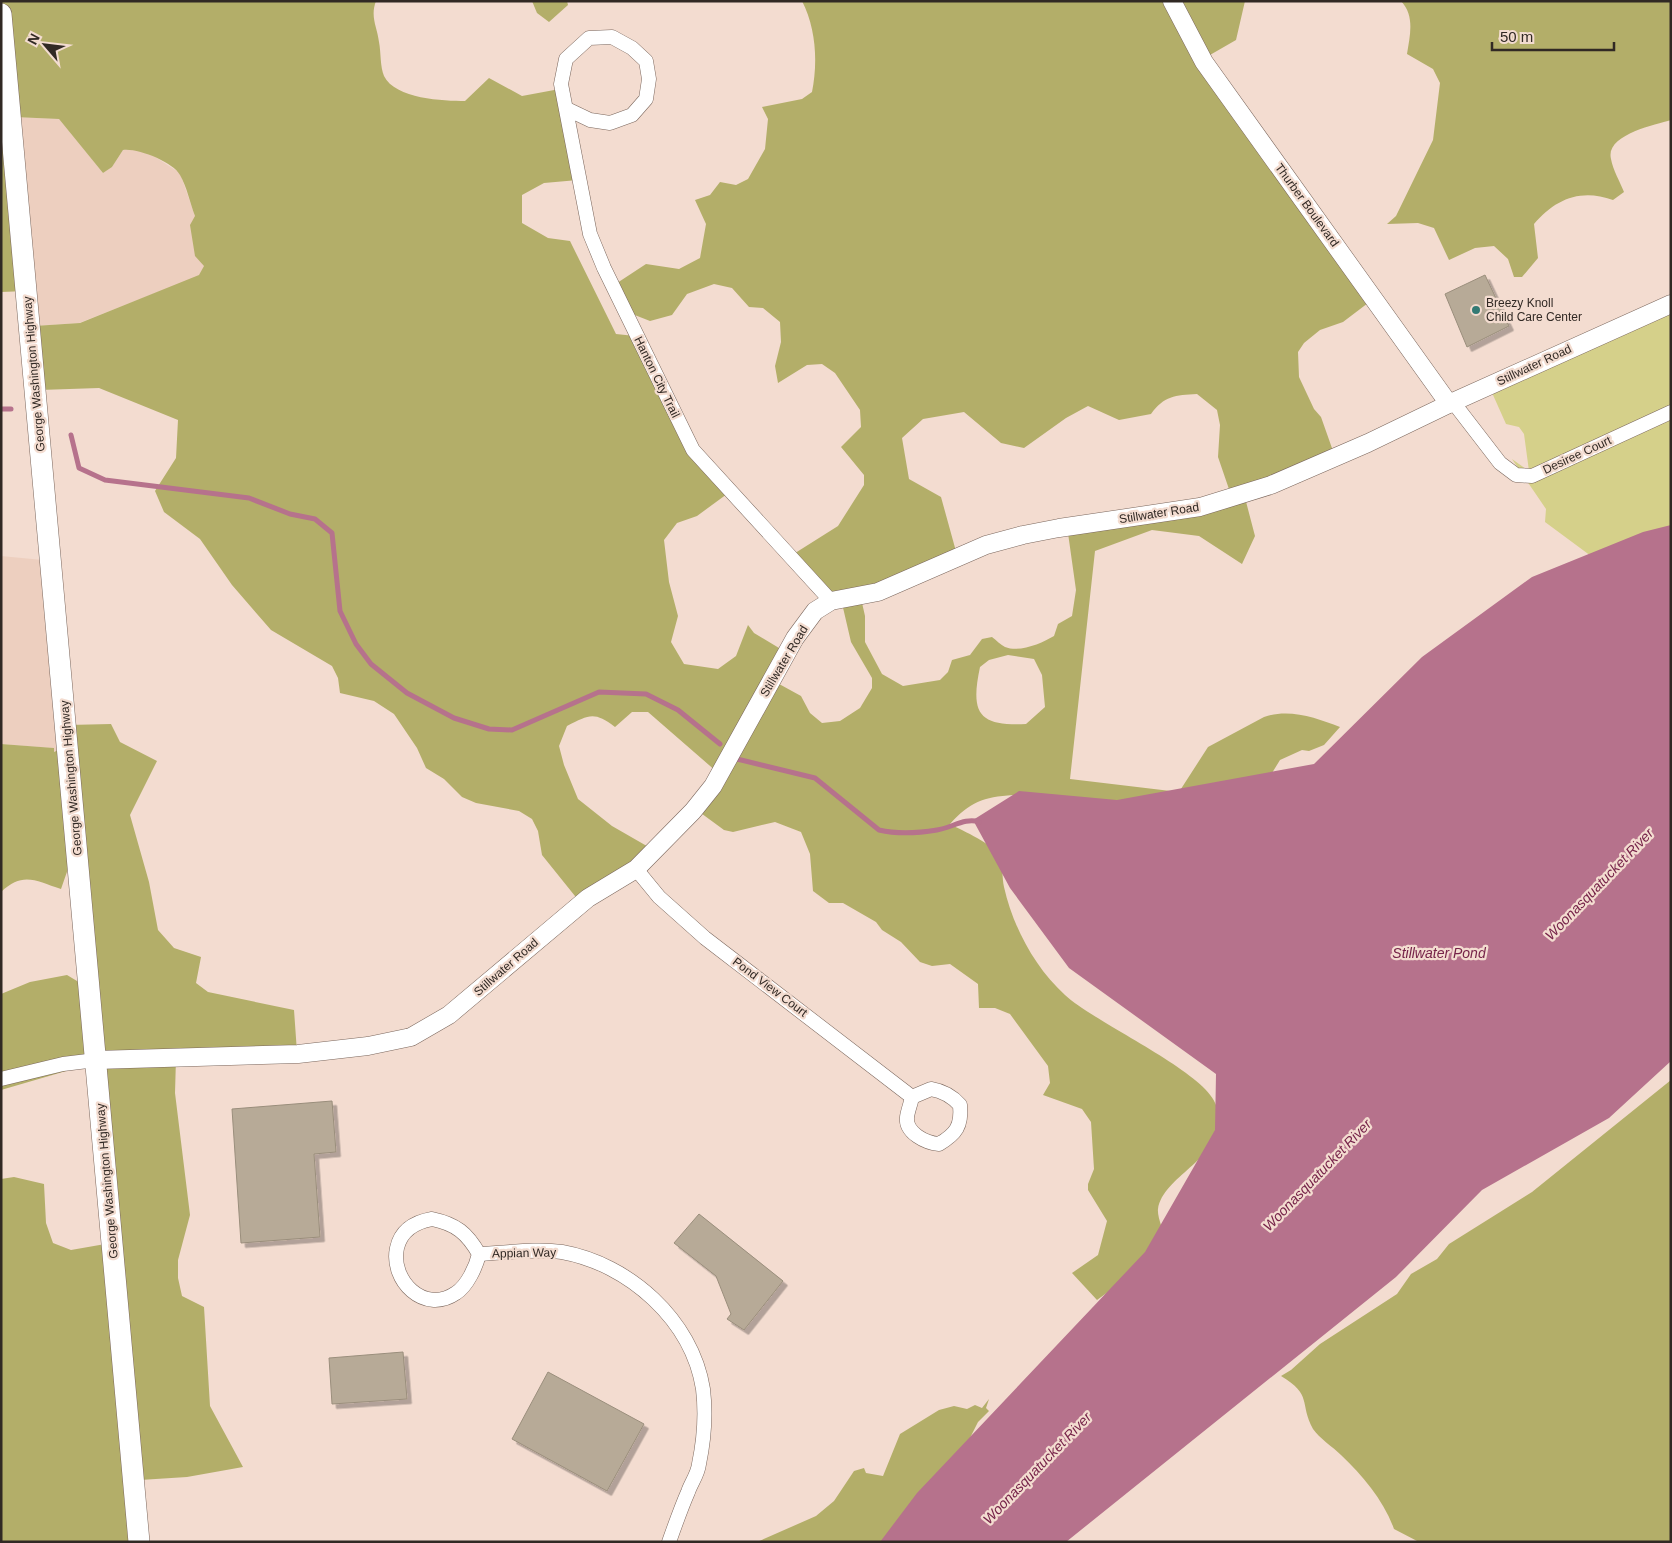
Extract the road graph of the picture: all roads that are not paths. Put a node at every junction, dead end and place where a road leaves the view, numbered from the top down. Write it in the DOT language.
graph roads {
  1 [pos="1172,1"];
  2 [pos="1,14"];
  3 [pos="567,109"];
  4 [pos="1671,304"];
  5 [pos="1451,403"];
  6 [pos="1671,412"];
  7 [pos="831,601"];
  8 [pos="636,869"];
  9 [pos="96,1060"];
  10 [pos="1,1079"];
  11 [pos="912,1097"];
  12 [pos="479,1254"];
  13 [pos="139,1542"];
  14 [pos="669,1542"];
  1 -- 5 [label="street, Thurber Boulevard"];
  2 -- 9 [label="main road, George Washington Highway"];
  3 -- 3 [label="street"];
  3 -- 7 [label="street, Hanton City Trail"];
  4 -- 5 [label="street, Stillwater Road"];
  5 -- 6 [label="street, Desiree Court"];
  5 -- 7 [label="street, Stillwater Road"];
  7 -- 8 [label="street, Stillwater Road"];
  8 -- 9 [label="street, Stillwater Road"];
  8 -- 11 [label="street, Pond View Court"];
  9 -- 10 [label="street"];
  9 -- 13 [label="main road, George Washington Highway"];
  12 -- 12 [label="street, Appian Way"];
  12 -- 14 [label="street, Appian Way"];
}
